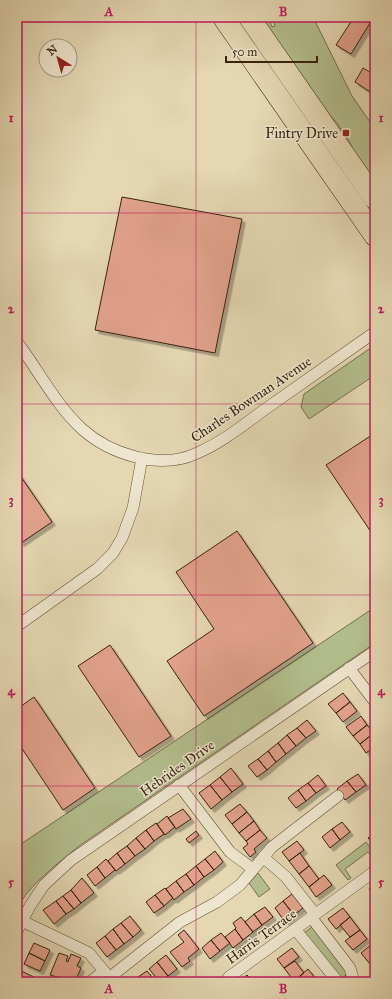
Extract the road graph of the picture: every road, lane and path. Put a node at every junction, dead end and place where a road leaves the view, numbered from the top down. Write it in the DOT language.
graph roads {
  1 [pos="223,17"];
  2 [pos="249,17"];
  3 [pos="375,199"];
  4 [pos="375,236"];
  5 [pos="375,332"];
  6 [pos="17,342"];
  7 [pos="142,458"];
  8 [pos="17,626"];
  9 [pos="375,651"];
  10 [pos="349,668"];
  11 [pos="375,702"];
  12 [pos="179,785"];
  13 [pos="338,796"];
  14 [pos="263,857"];
  15 [pos="253,869"];
  16 [pos="375,871"];
  17 [pos="313,916"];
  18 [pos="22,921"];
  19 [pos="295,929"];
  20 [pos="17,932"];
  21 [pos="109,977"];
  22 [pos="90,982"];
  23 [pos="225,982"];
  24 [pos="338,982"];
  25 [pos="354,982"];
  1 -- 4 [label="highway"];
  2 -- 3 [label="highway"];
  5 -- 7 [label="street, Charles Bowman Avenue"];
  6 -- 7 [label="street, Charles Bowman Avenue"];
  7 -- 8 [label="street"];
  9 -- 10 [label="street, Hebrides Drive"];
  10 -- 11 [label="street"];
  10 -- 12 [label="street, Hebrides Drive"];
  12 -- 15 [label="street"];
  12 -- 18 [label="street, Hebrides Drive"];
  13 -- 14 [label="street"];
  14 -- 15 [label="street"];
  14 -- 17 [label="street, Harris Terrace"];
  15 -- 21 [label="street"];
  16 -- 17 [label="street, Harris Terrace"];
  17 -- 19 [label="street, Harris Terrace"];
  17 -- 25 [label="street"];
  18 -- 20 [label="street, Hebrides Drive"];
  18 -- 21 [label="street"];
  19 -- 23 [label="street, Harris Terrace"];
  19 -- 24 [label="street"];
  21 -- 22 [label="street"];
}
